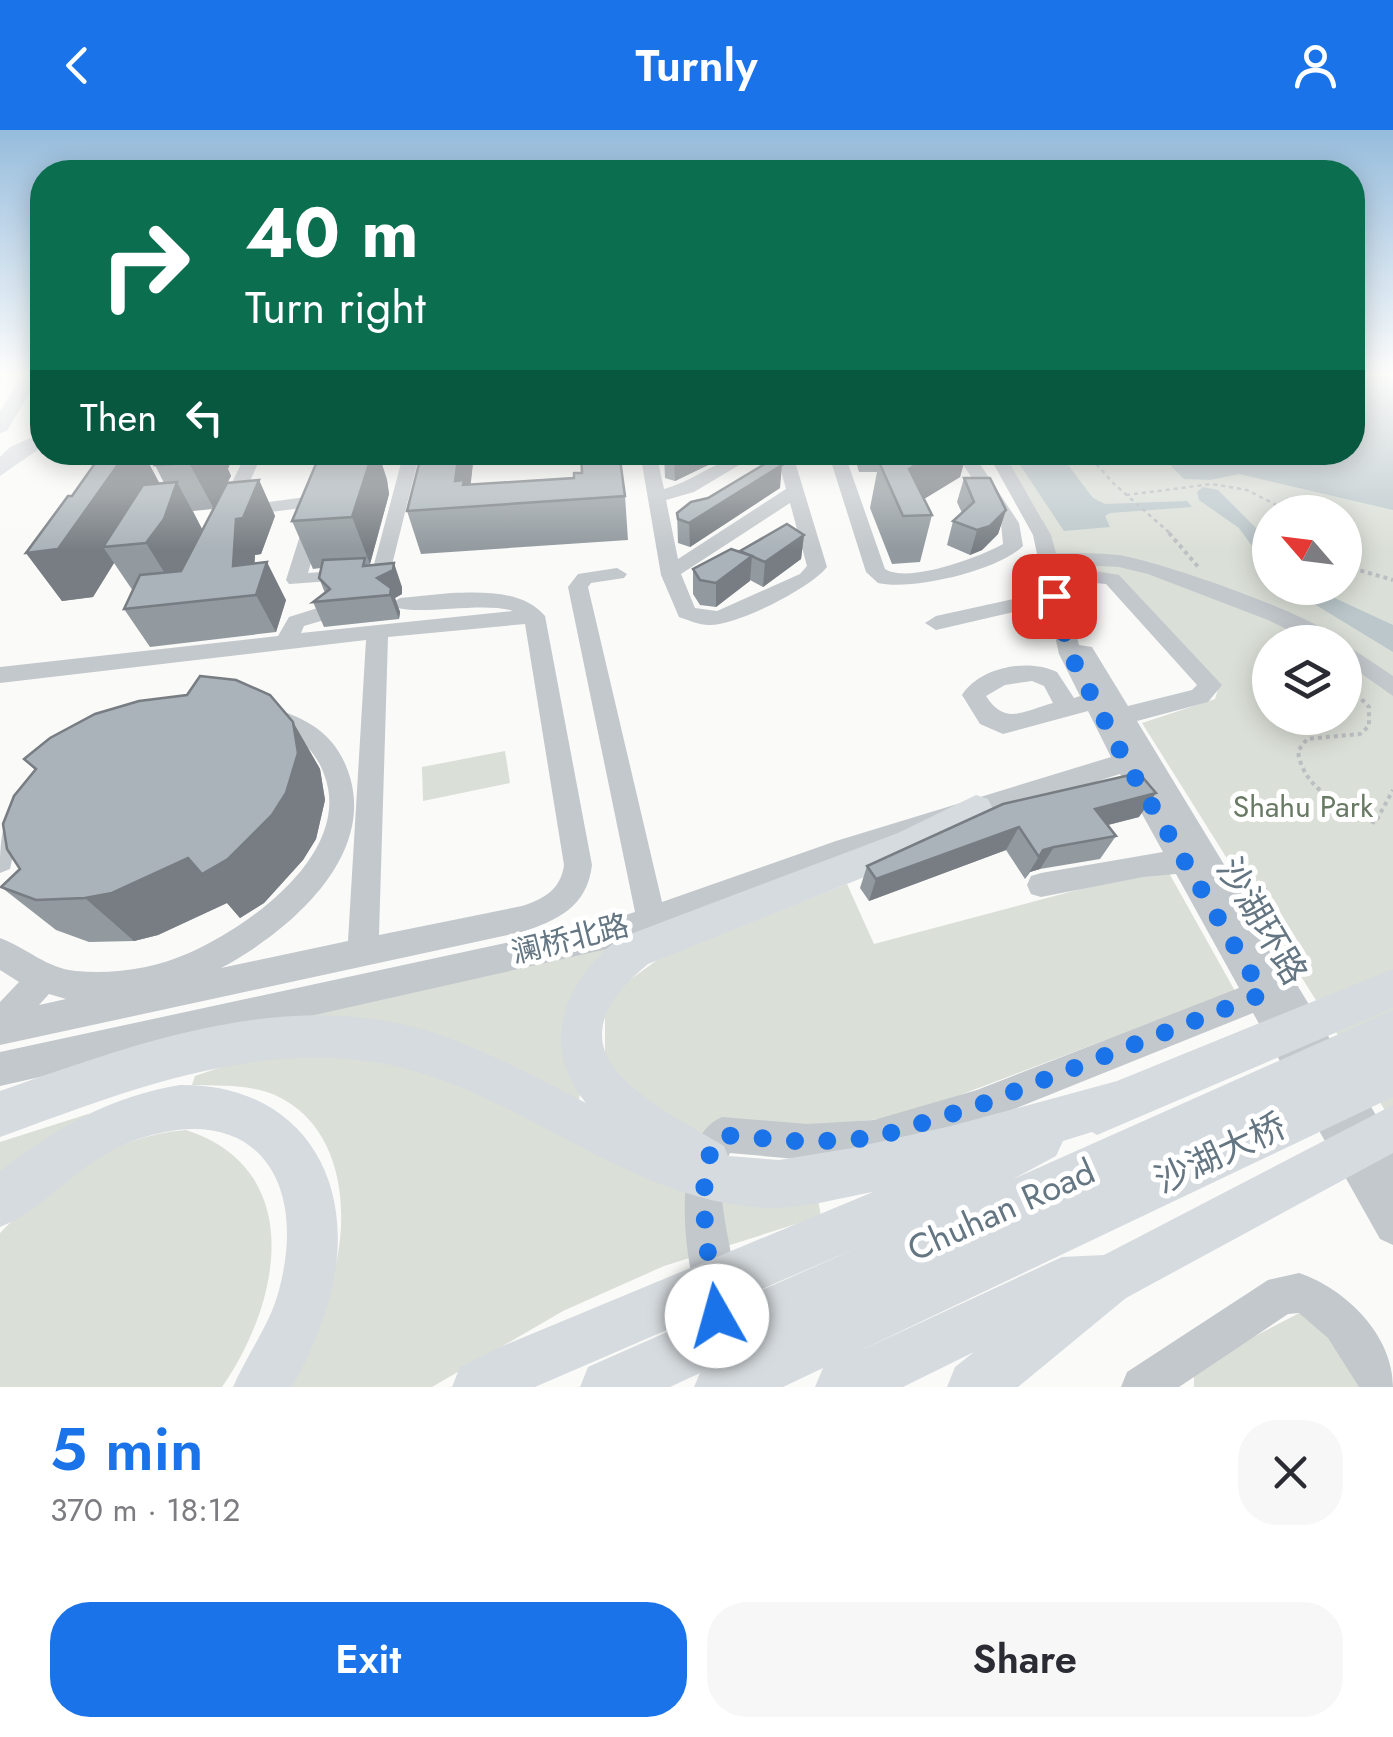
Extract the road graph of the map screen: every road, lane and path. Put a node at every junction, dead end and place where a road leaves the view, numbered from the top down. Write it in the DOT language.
graph roads {
  1 [pos="30,446"];
  2 [pos="250,465"];
  3 [pos="337,465"];
  4 [pos="403,465"];
  5 [pos="650,465"];
  6 [pos="730,465"];
  7 [pos="781,465"];
  8 [pos="840,465"];
  9 [pos="972,465"];
  10 [pos="1003,465"];
  11 [pos="1098,465"];
  12 [pos="0,469"];
  13 [pos="794,492"];
  14 [pos="1126,495"];
  15 [pos="1256,495"];
  16 [pos="656,497"];
  17 [pos="322,500"];
  18 [pos="682,522"];
  19 [pos="662,528"];
  20 [pos="1047,558"];
  21 [pos="721,565"];
  22 [pos="1362,571"];
  23 [pos="617,574"];
  24 [pos="1393,580"];
  25 [pos="673,582"];
  26 [pos="1204,588"];
  27 [pos="1053,590"];
  28 [pos="400,604"];
  29 [pos="328,612"];
  30 [pos="536,622"];
  31 [pos="936,623"];
  32 [pos="1297,625"];
  33 [pos="377,631"];
  34 [pos="286,642"];
  35 [pos="1362,664"];
  36 [pos="0,675"];
  37 [pos="1393,688"];
  38 [pos="1362,700"];
  39 [pos="1088,704"];
  40 [pos="234,713"];
  41 [pos="1362,732"];
  42 [pos="1336,735"];
  43 [pos="1126,762"];
  44 [pos="371,777"];
  45 [pos="340,783"];
  46 [pos="47,788"];
  47 [pos="1393,790"];
  48 [pos="976,809"];
  49 [pos="0,859"];
  50 [pos="1183,862"];
  51 [pos="1042,884"];
  52 [pos="652,918"];
  53 [pos="0,952"];
  54 [pos="363,953"];
  55 [pos="43,978"];
  56 [pos="1393,988"];
  57 [pos="147,990"];
  58 [pos="1263,994"];
  59 [pos="86,999"];
  60 [pos="0,1027"];
  61 [pos="1393,1031"];
  62 [pos="0,1069"];
  63 [pos="1393,1074"];
  64 [pos="1115,1103"];
  65 [pos="0,1114"];
  66 [pos="1393,1128"];
  67 [pos="728,1177"];
  68 [pos="1393,1177"];
  69 [pos="0,1203"];
  70 [pos="1393,1226"];
  71 [pos="1108,1280"];
  72 [pos="1164,1381"];
  73 [pos="261,1387"];
  74 [pos="480,1387"];
  75 [pos="608,1387"];
  76 [pos="724,1387"];
  77 [pos="843,1387"];
  78 [pos="976,1387"];
  79 [pos="1383,1387"];
  1 -- 12 [label="main road"];
  2 -- 17 [label="street"];
  3 -- 17 [label="street"];
  4 -- 17 [label="street"];
  5 -- 16 [label="street"];
  6 -- 16 [label="street"];
  7 -- 13 [label="street"];
  8 -- 9 [label="street"];
  10 -- 20 [label="street, 沙湖环路"];
  11 -- 14 [label="path"];
  13 -- 25 [label="street"];
  13 -- 25 [label="street"];
  14 -- 15 [label="path"];
  14 -- 26 [label="path"];
  16 -- 19 [label="street"];
  18 -- 19 [label="street"];
  19 -- 25 [label="street"];
  20 -- 26 [label="street"];
  20 -- 27 [label="street, 沙湖环路"];
  21 -- 25 [label="street"];
  22 -- 24 [label="path"];
  23 -- 52 [label="street"];
  26 -- 32 [label="street"];
  27 -- 31 [label="street"];
  27 -- 39 [label="street, 沙湖环路"];
  27 -- 39 [label="street"];
  28 -- 30 [label="street"];
  29 -- 34 [label="street"];
  30 -- 33 [label="street"];
  30 -- 54 [label="street"];
  33 -- 34 [label="street"];
  33 -- 44 [label="street"];
  34 -- 36 [label="street"];
  35 -- 37 [label="street"];
  38 -- 41 [label="path"];
  39 -- 43 [label="street, 沙湖环路"];
  39 -- 68 [label="street, 沙湖环路"];
  40 -- 45 [label="street"];
  42 -- 47 [label="path"];
  43 -- 48 [label="street, 澜桥北路"];
  43 -- 50 [label="street, 沙湖环路"];
  44 -- 45 [label="street"];
  44 -- 54 [label="street"];
  45 -- 57 [label="street"];
  46 -- 49 [label="street"];
  48 -- 52 [label="street, 澜桥北路"];
  48 -- 67 [label="main road"];
  50 -- 51 [label="street"];
  50 -- 58 [label="street, 沙湖环路"];
  52 -- 62 [label="street, 澜桥北路"];
  53 -- 55 [label="street"];
  54 -- 57 [label="street"];
  55 -- 59 [label="street"];
  55 -- 60 [label="street"];
  56 -- 64 [label="main road"];
  57 -- 59 [label="street"];
  58 -- 70 [label="street, 沙湖环路"];
  58 -- 76 [label="street"];
  59 -- 60 [label="street"];
  61 -- 75 [label="main road, Chuhan Road"];
  63 -- 76 [label="main road, 沙湖大桥"];
  64 -- 67 [label="main road"];
  64 -- 74 [label="main road"];
  65 -- 67 [label="main road"];
  66 -- 71 [label="main road"];
  69 -- 73 [label="main road"];
  71 -- 77 [label="main road"];
  71 -- 78 [label="main road"];
  72 -- 79 [label="street"];
}
